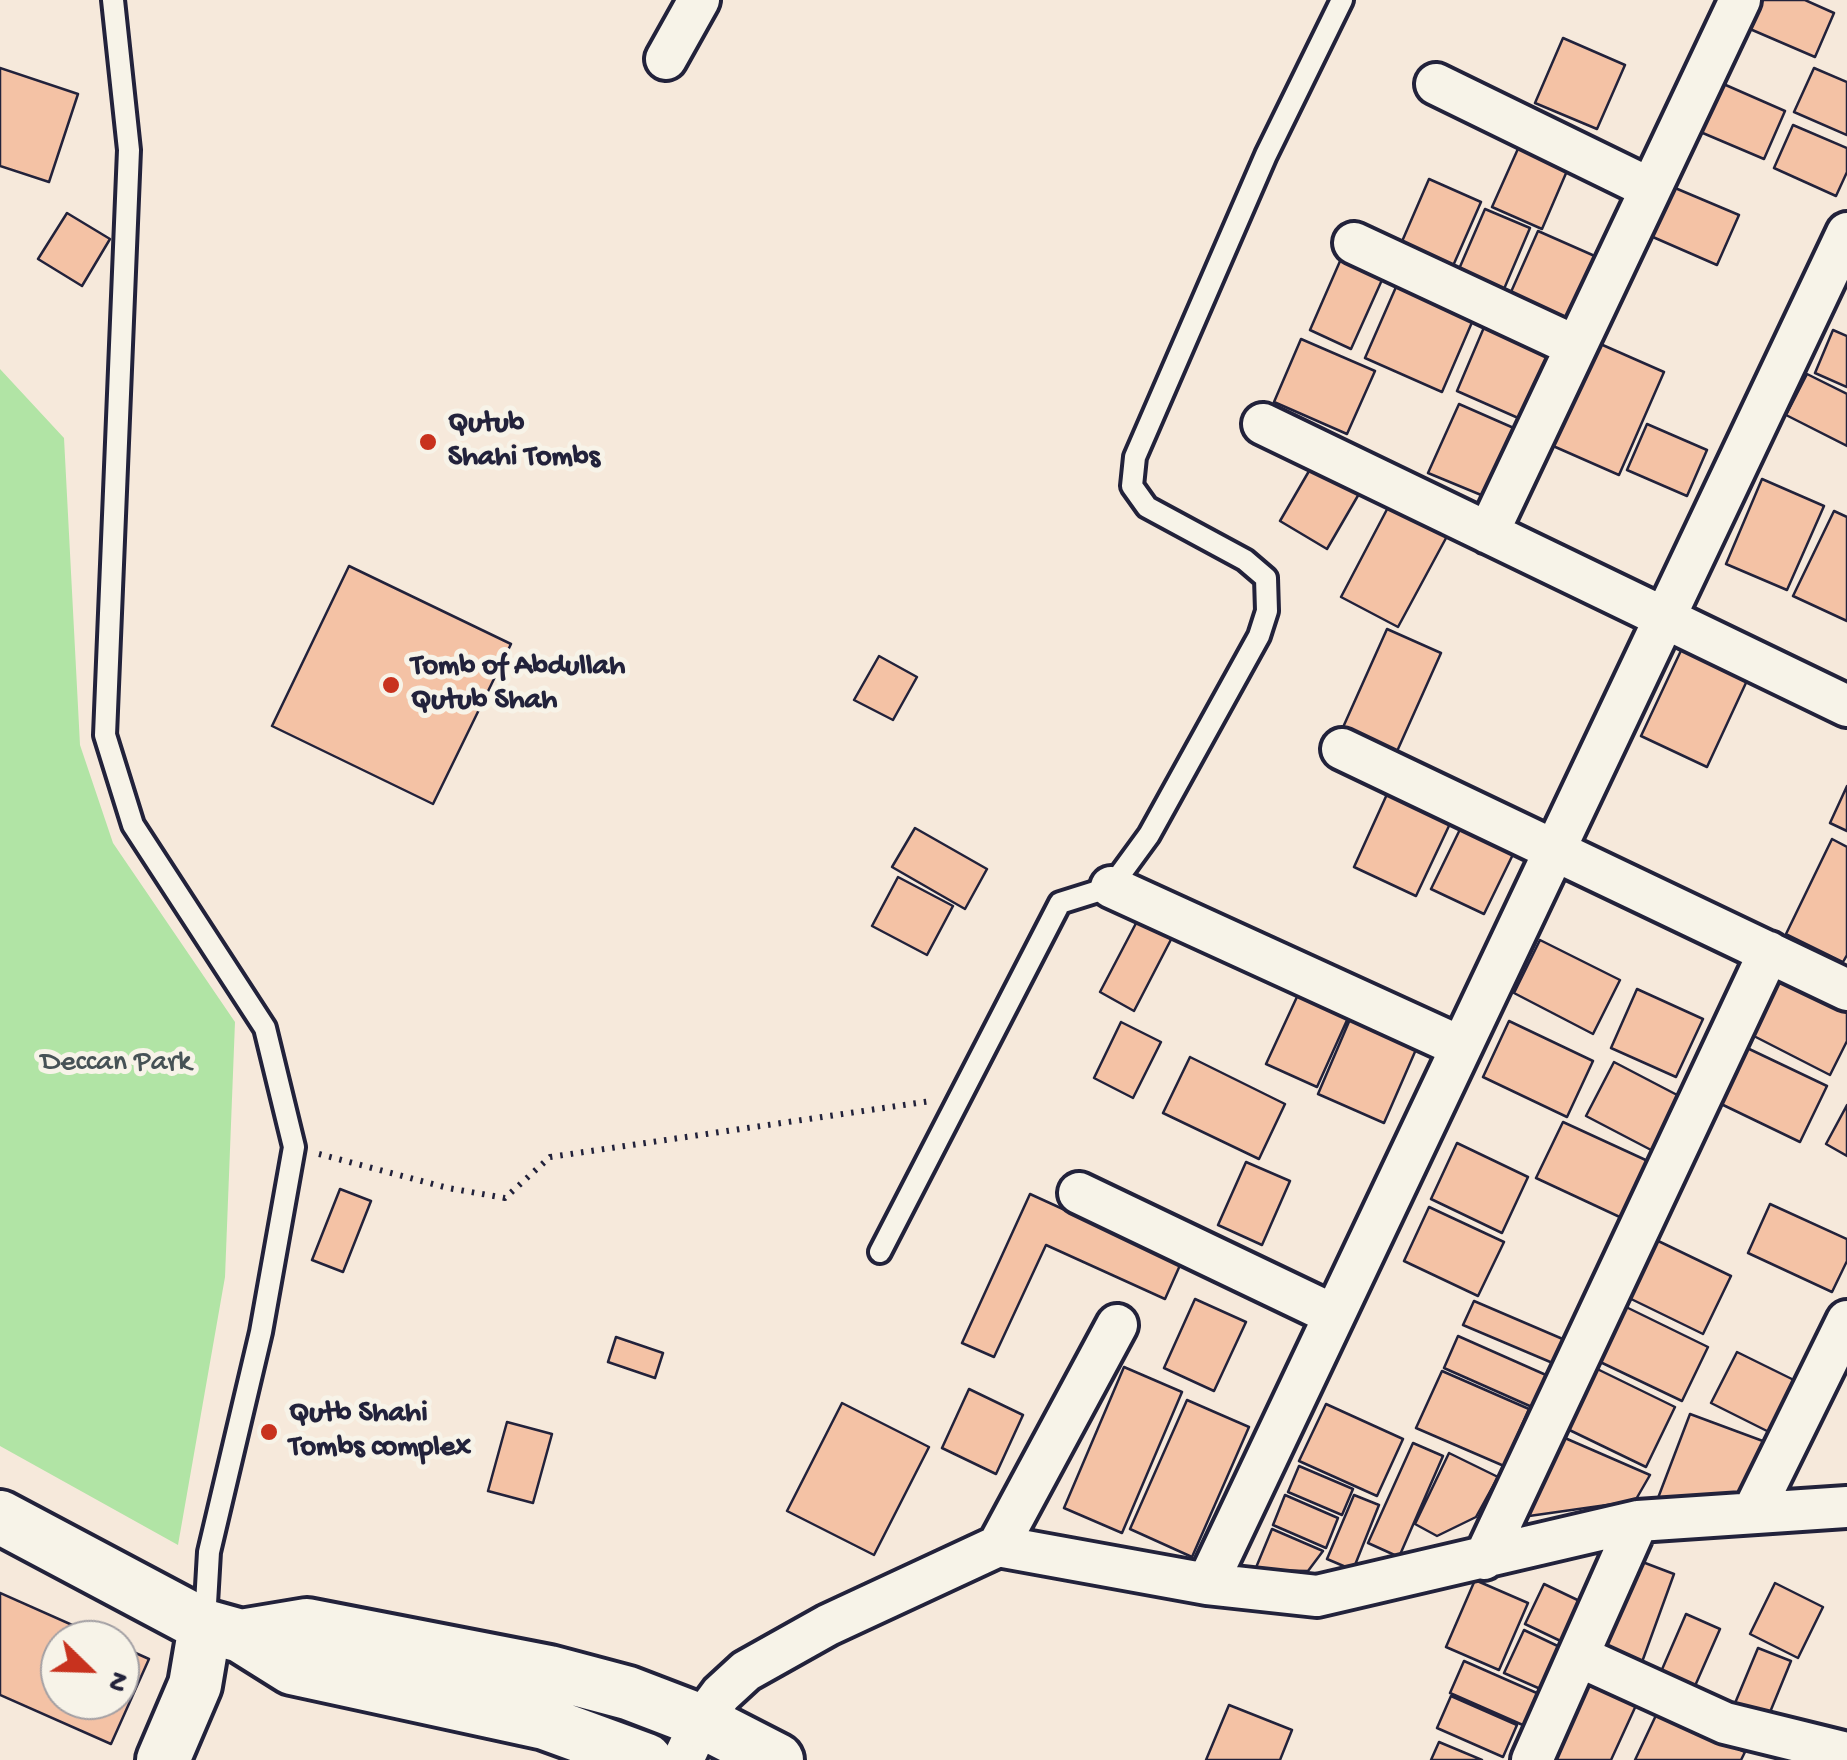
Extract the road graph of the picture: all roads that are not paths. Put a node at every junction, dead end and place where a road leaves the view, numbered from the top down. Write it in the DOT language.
graph roads {
  1 [pos="114,0"];
  2 [pos="700,0"];
  3 [pos="1342,0"];
  4 [pos="1740,0"];
  5 [pos="666,60"];
  6 [pos="1436,84"];
  7 [pos="1649,188"];
  8 [pos="1847,233"];
  9 [pos="1354,243"];
  10 [pos="1574,346"];
  11 [pos="1262,424"];
  12 [pos="1488,533"];
  13 [pos="1665,618"];
  14 [pos="1847,706"];
  15 [pos="1342,749"];
  16 [pos="1555,851"];
  17 [pos="1111,887"];
  18 [pos="1769,952"];
  19 [pos="1847,990"];
  20 [pos="1461,1047"];
  21 [pos="1080,1193"];
  22 [pos="880,1252"];
  23 [pos="1334,1315"];
  24 [pos="1847,1321"];
  25 [pos="1116,1325"];
  26 [pos="1847,1507"];
  27 [pos="1754,1512"];
  28 [pos="0,1518"];
  29 [pos="1638,1521"];
  30 [pos="998,1546"];
  31 [pos="1484,1559"];
  32 [pos="1207,1584"];
  33 [pos="223,1631"];
  34 [pos="1578,1656"];
  35 [pos="692,1741"];
  36 [pos="1846,1755"];
  37 [pos="163,1760"];
  38 [pos="646,1760"];
  39 [pos="777,1760"];
  40 [pos="1532,1760"];
  1 -- 33 [label="lane"];
  2 -- 5 [label="street"];
  3 -- 17 [label="lane"];
  4 -- 7 [label="street"];
  6 -- 7 [label="street"];
  7 -- 10 [label="street"];
  8 -- 13 [label="street"];
  9 -- 10 [label="street"];
  10 -- 12 [label="street"];
  11 -- 12 [label="street"];
  12 -- 13 [label="street"];
  13 -- 14 [label="street"];
  13 -- 16 [label="street"];
  15 -- 16 [label="street"];
  16 -- 18 [label="street"];
  16 -- 20 [label="street"];
  17 -- 20 [label="street"];
  17 -- 22 [label="lane"];
  18 -- 19 [label="street"];
  18 -- 31 [label="street"];
  20 -- 23 [label="street"];
  21 -- 23 [label="street"];
  23 -- 32 [label="street"];
  24 -- 27 [label="street"];
  25 -- 30 [label="street"];
  26 -- 27 [label="street"];
  27 -- 29 [label="street"];
  28 -- 33 [label="street"];
  29 -- 31 [label="street"];
  29 -- 34 [label="street"];
  30 -- 32 [label="street"];
  30 -- 35 [label="street"];
  31 -- 32 [label="street"];
  33 -- 35 [label="street"];
  33 -- 37 [label="street"];
  33 -- 38 [label="street"];
  34 -- 36 [label="street"];
  34 -- 40 [label="street"];
  35 -- 39 [label="street"];
}
